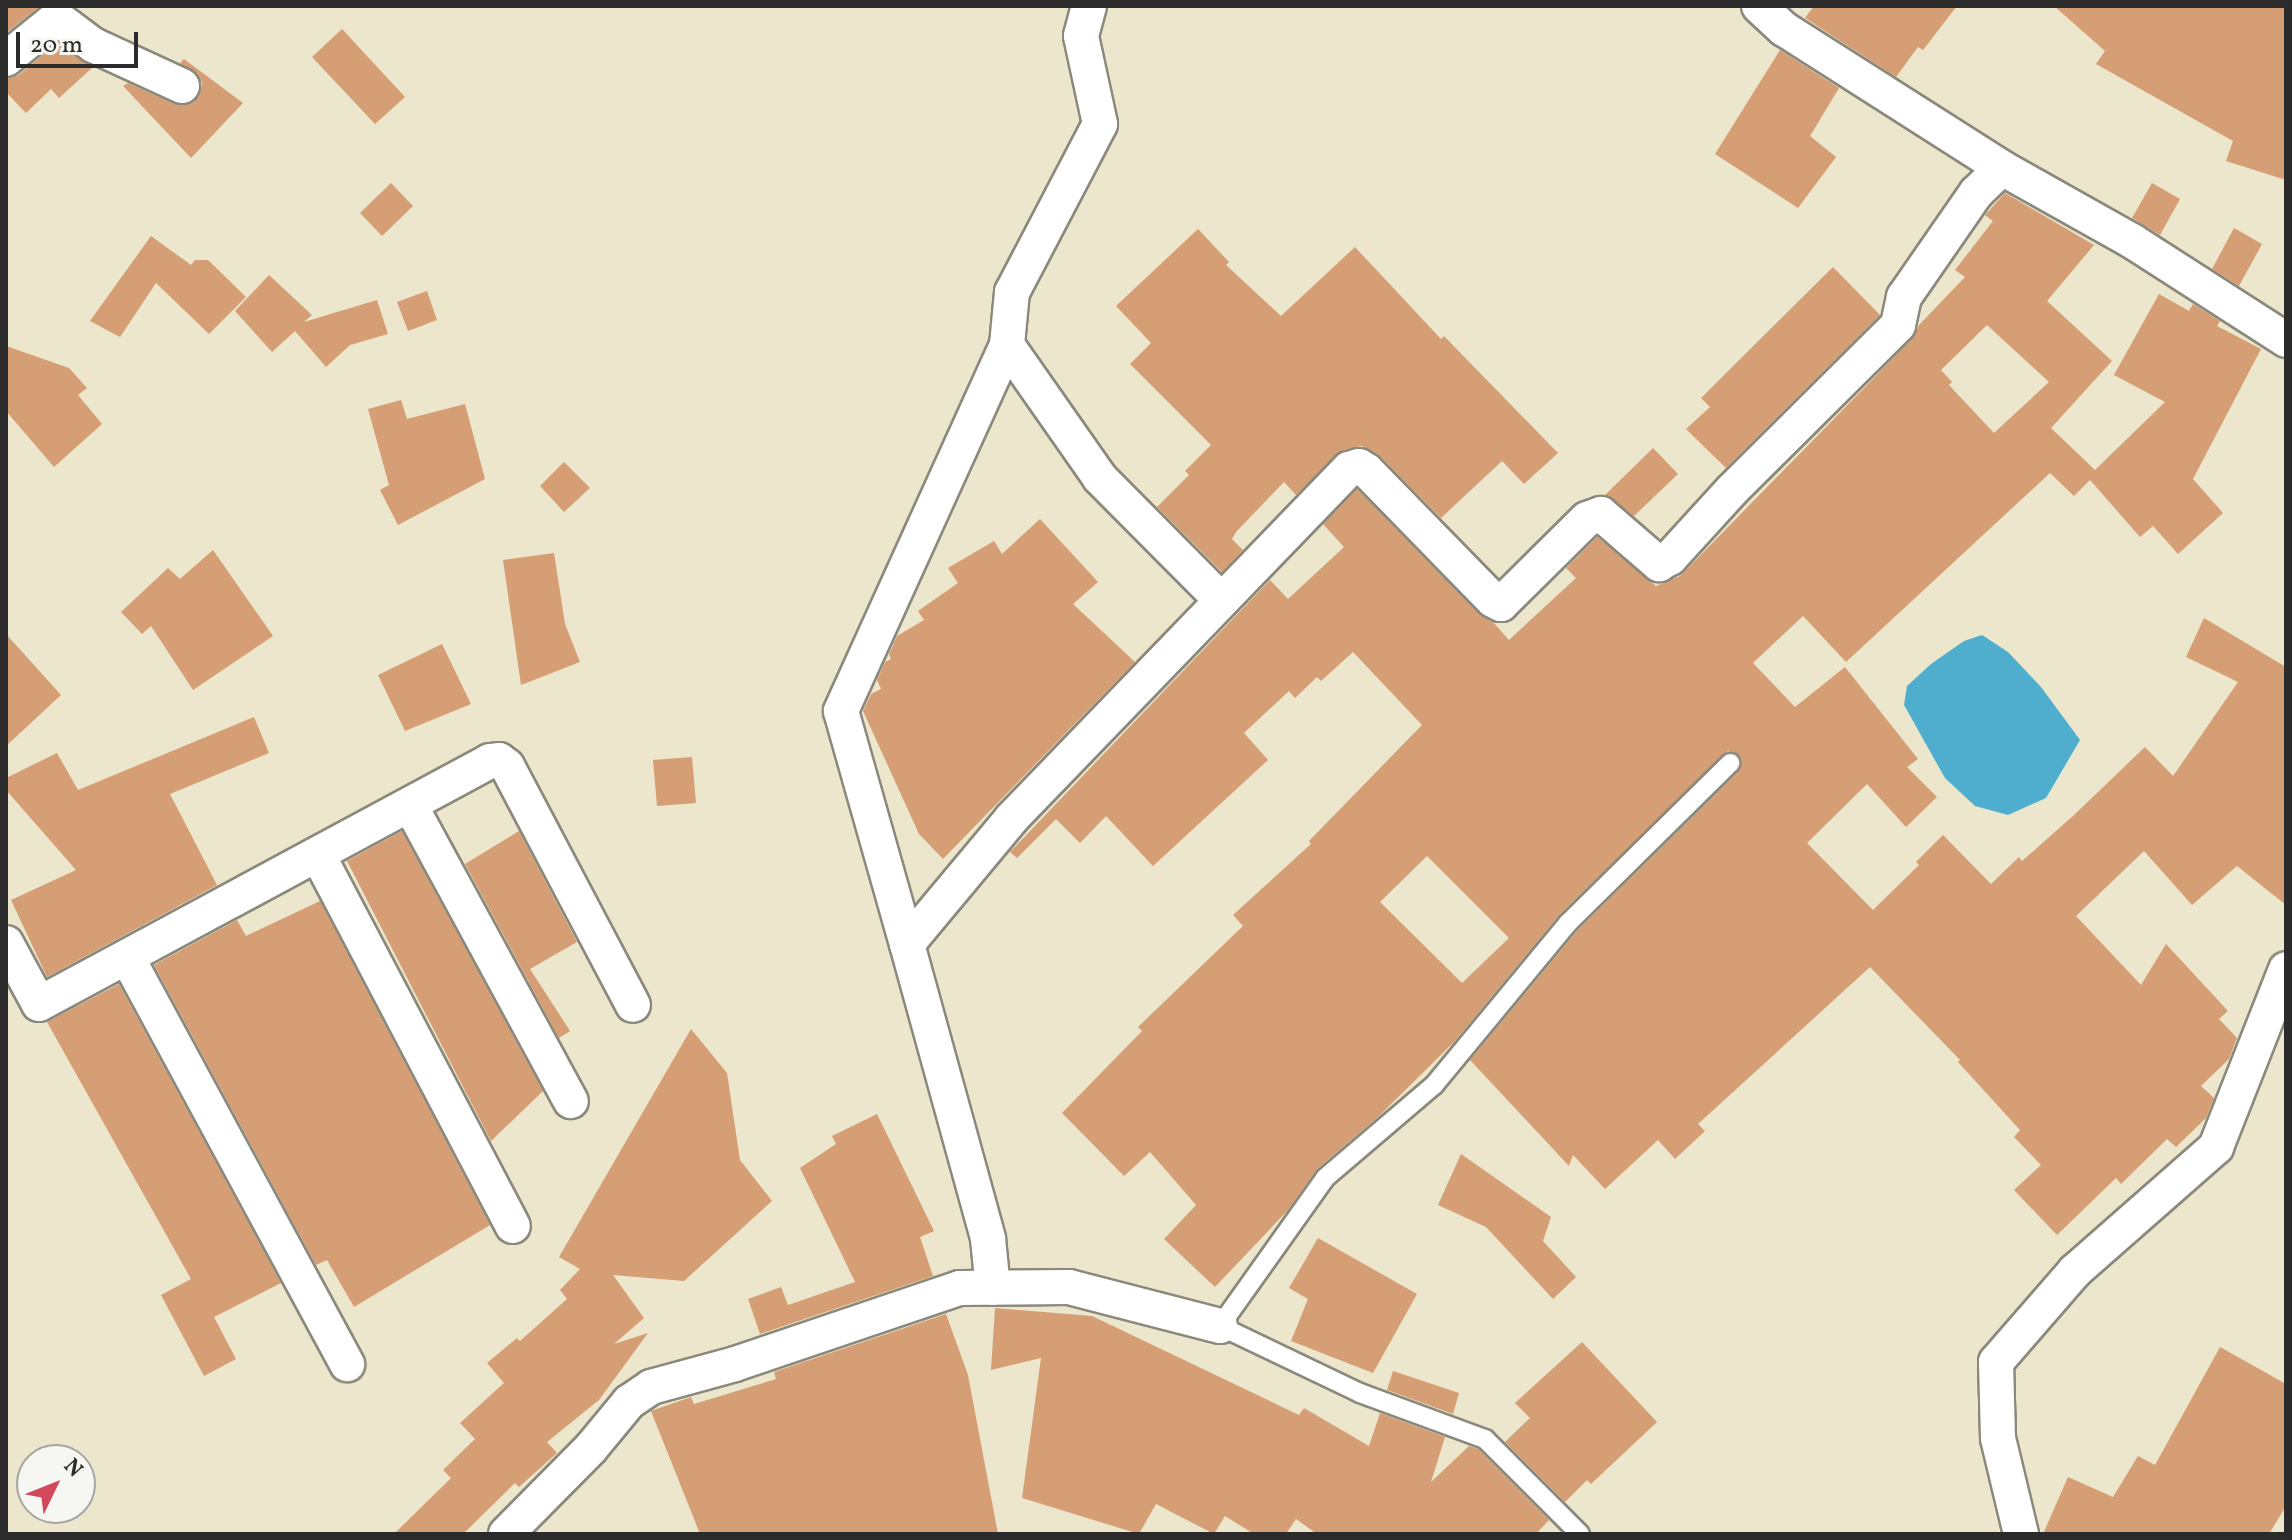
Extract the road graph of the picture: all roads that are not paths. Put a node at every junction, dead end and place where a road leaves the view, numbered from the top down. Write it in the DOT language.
graph roads {
  1 [pos="1089,6"];
  2 [pos="1759,6"];
  3 [pos="6,59"];
  4 [pos="182,86"];
  5 [pos="2002,168"];
  6 [pos="2286,340"];
  7 [pos="1007,345"];
  8 [pos="1221,600"];
  9 [pos="1730,763"];
  10 [pos="410,805"];
  11 [pos="318,855"];
  12 [pos="6,943"];
  13 [pos="907,944"];
  14 [pos="127,957"];
  15 [pos="2286,969"];
  16 [pos="633,1005"];
  17 [pos="571,1101"];
  18 [pos="513,1226"];
  19 [pos="993,1288"];
  20 [pos="1220,1326"];
  21 [pos="347,1364"];
  22 [pos="506,1534"];
  23 [pos="1580,1534"];
  24 [pos="2021,1534"];
  1 -- 7 [label="street"];
  2 -- 5 [label="street"];
  3 -- 4 [label="street"];
  5 -- 6 [label="street"];
  5 -- 8 [label="street"];
  7 -- 8 [label="street"];
  7 -- 13 [label="street"];
  8 -- 13 [label="street"];
  9 -- 20 [label="lane"];
  10 -- 11 [label="street"];
  10 -- 16 [label="street"];
  10 -- 17 [label="street"];
  11 -- 14 [label="street"];
  11 -- 18 [label="street"];
  12 -- 14 [label="street"];
  13 -- 19 [label="street"];
  14 -- 21 [label="street"];
  15 -- 24 [label="street"];
  19 -- 20 [label="street"];
  19 -- 22 [label="street"];
  20 -- 23 [label="lane"];
}
